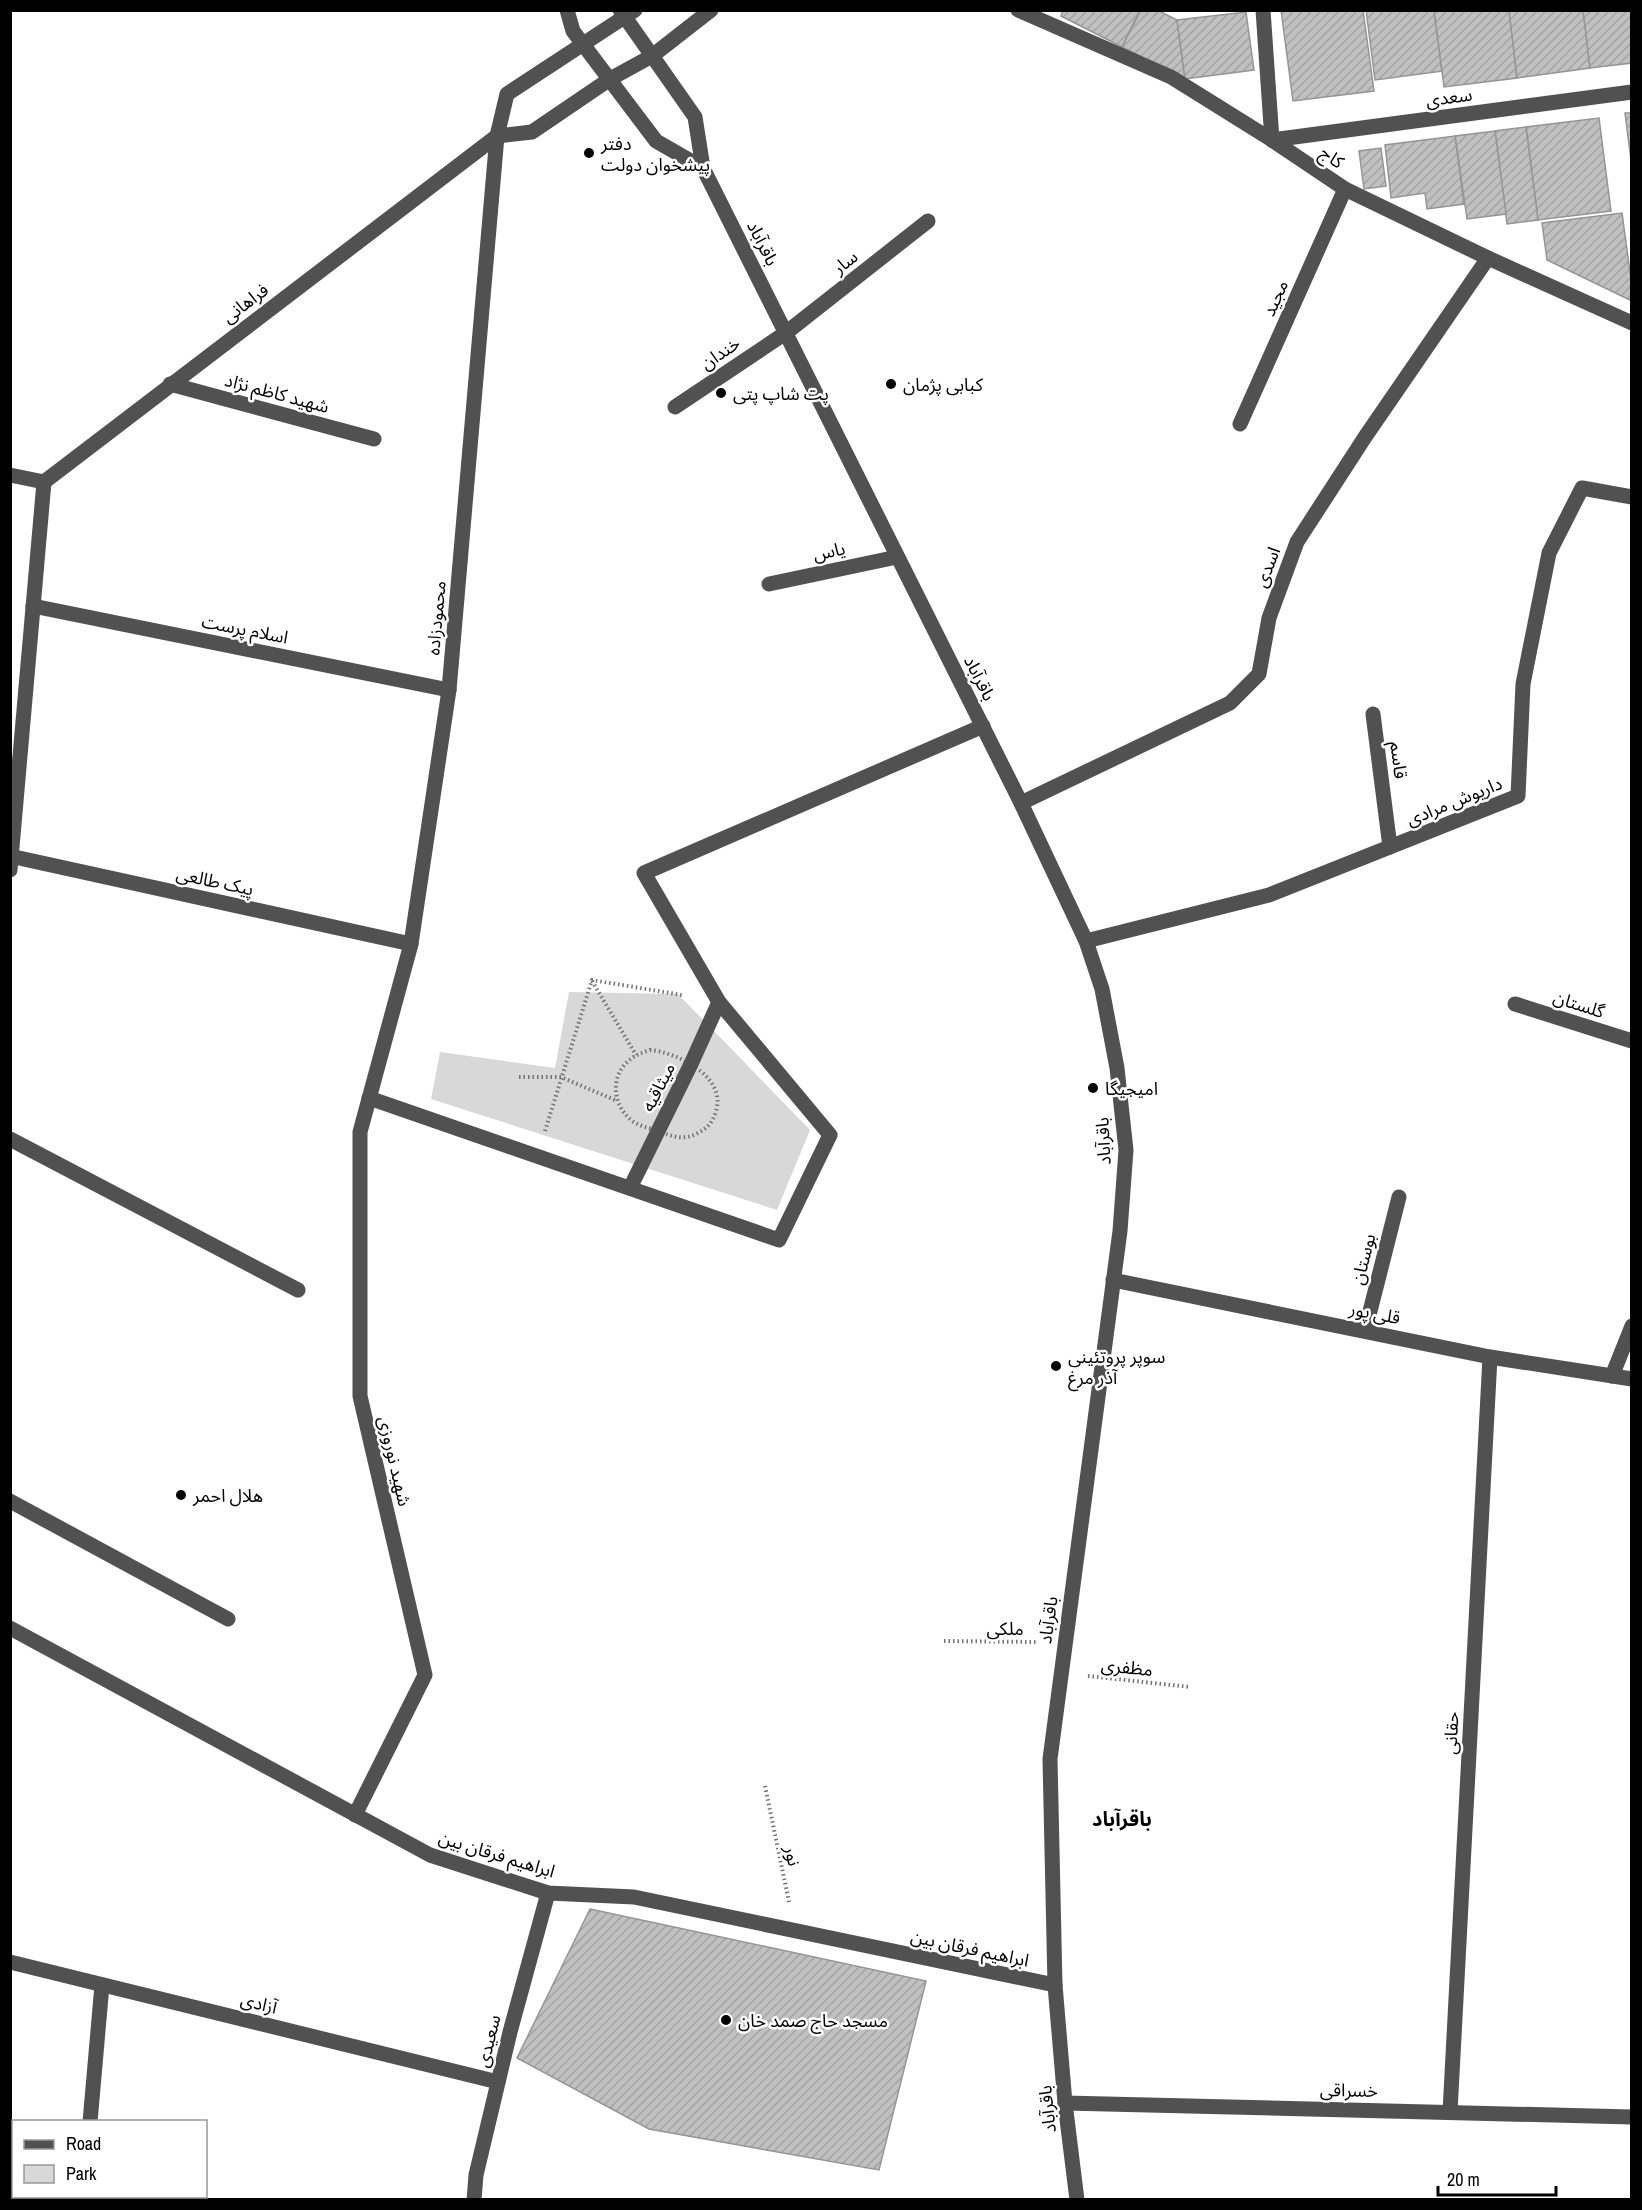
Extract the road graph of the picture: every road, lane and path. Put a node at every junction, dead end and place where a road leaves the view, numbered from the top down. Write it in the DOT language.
graph roads {
  1 [pos="567,10"];
  2 [pos="711,10"];
  3 [pos="1018,10"];
  4 [pos="1263,10"];
  5 [pos="627,13"];
  6 [pos="584,45"];
  7 [pos="652,56"];
  8 [pos="610,80"];
  9 [pos="1632,92"];
  10 [pos="497,136"];
  11 [pos="1272,140"];
  12 [pos="703,168"];
  13 [pos="1345,189"];
  14 [pos="928,221"];
  15 [pos="1488,258"];
  16 [pos="1632,323"];
  17 [pos="787,332"];
  18 [pos="170,384"];
  19 [pos="675,407"];
  20 [pos="1240,424"];
  21 [pos="374,439"];
  22 [pos="10,475"];
  23 [pos="44,482"];
  24 [pos="1632,497"];
  25 [pos="897,557"];
  26 [pos="769,584"];
  27 [pos="33,606"];
  28 [pos="449,690"];
  29 [pos="1373,714"];
  30 [pos="17,715"];
  31 [pos="983,726"];
  32 [pos="1021,803"];
  33 [pos="1390,847"];
  34 [pos="11,861"];
  35 [pos="1086,941"];
  36 [pos="411,944"];
  37 [pos="592,980"];
  38 [pos="718,1002"];
  39 [pos="1515,1004"];
  40 [pos="1632,1041"];
  41 [pos="636,1055"];
  42 [pos="691,1064"];
  43 [pos="519,1077"];
  44 [pos="561,1077"];
  45 [pos="369,1098"];
  46 [pos="617,1101"];
  47 [pos="657,1131"];
  48 [pos="10,1139"];
  49 [pos="537,1156"];
  50 [pos="630,1188"];
  51 [pos="1399,1197"];
  52 [pos="1113,1280"];
  53 [pos="298,1290"];
  54 [pos="1632,1326"];
  55 [pos="1365,1331"];
  56 [pos="1490,1357"];
  57 [pos="1612,1376"];
  58 [pos="1632,1379"];
  59 [pos="10,1501"];
  60 [pos="228,1618"];
  61 [pos="10,1628"];
  62 [pos="944,1641"];
  63 [pos="1065,1642"];
  64 [pos="1061,1674"];
  65 [pos="1190,1687"];
  66 [pos="765,1786"];
  67 [pos="355,1815"];
  68 [pos="548,1893"];
  69 [pos="795,1931"];
  70 [pos="10,1962"];
  71 [pos="102,1985"];
  72 [pos="1055,1985"];
  73 [pos="498,2082"];
  74 [pos="1065,2103"];
  75 [pos="1450,2112"];
  76 [pos="1632,2117"];
  77 [pos="90,2120"];
  78 [pos="474,2199"];
  79 [pos="1077,2199"];
  1 -- 6 [label="street"];
  2 -- 7 [label="street"];
  3 -- 11 [label="street, کاج"];
  4 -- 11 [label="street"];
  5 -- 6 [label="street"];
  5 -- 7 [label="street, باقرآباد"];
  6 -- 8 [label="street"];
  6 -- 10 [label="street"];
  7 -- 8 [label="street"];
  7 -- 12 [label="street, باقرآباد"];
  8 -- 10 [label="street"];
  8 -- 12 [label="street"];
  9 -- 11 [label="street, سعدی"];
  10 -- 18 [label="street, فراهانی"];
  10 -- 28 [label="street, محمودزاده"];
  11 -- 13 [label="street, کاج"];
  12 -- 17 [label="street, باقرآباد"];
  13 -- 15 [label="street, کاج"];
  13 -- 20 [label="street, مجید"];
  14 -- 17 [label="street, سار"];
  15 -- 16 [label="street, کاج"];
  15 -- 32 [label="street, اسدی"];
  17 -- 19 [label="street, خندان"];
  17 -- 25 [label="street, باقرآباد"];
  18 -- 21 [label="street, شهید کاظم نژاد"];
  18 -- 23 [label="street, فراهانی"];
  22 -- 23 [label="street"];
  23 -- 27 [label="street"];
  24 -- 33 [label="street, داریوش مرادی"];
  25 -- 26 [label="street, یاس"];
  25 -- 31 [label="street, باقرآباد"];
  27 -- 28 [label="street, اسلام پرست"];
  27 -- 30 [label="street"];
  28 -- 36 [label="street, محمودزاده"];
  29 -- 33 [label="street, قاسم"];
  30 -- 34 [label="street"];
  31 -- 32 [label="street, باقرآباد"];
  31 -- 38 [label="street"];
  32 -- 35 [label="street, باقرآباد"];
  33 -- 35 [label="street, داریوش مرادی"];
  34 -- 36 [label="street, پیک طالعی"];
  35 -- 52 [label="street, باقرآباد"];
  36 -- 45 [label="street, محمودزاده"];
  37 -- 38 [label="path"];
  37 -- 41 [label="path"];
  37 -- 44 [label="path"];
  38 -- 42 [label="street, میثاقیه"];
  38 -- 50 [label="street"];
  39 -- 40 [label="street, گلستان"];
  41 -- 42 [label="path"];
  41 -- 46 [label="path"];
  42 -- 47 [label="street, میثاقیه"];
  43 -- 44 [label="path"];
  44 -- 46 [label="path"];
  44 -- 49 [label="path"];
  45 -- 49 [label="street"];
  45 -- 67 [label="street, شهید نوروزی"];
  46 -- 47 [label="path"];
  47 -- 50 [label="street, میثاقیه"];
  48 -- 53 [label="street"];
  49 -- 50 [label="street"];
  51 -- 55 [label="street, بوستان"];
  52 -- 55 [label="street, قلی پور"];
  52 -- 63 [label="street, باقرآباد"];
  54 -- 57 [label="street"];
  55 -- 56 [label="street, قلی پور"];
  56 -- 57 [label="street, قلی پور"];
  56 -- 75 [label="street, حقانی"];
  57 -- 58 [label="street, قلی پور"];
  59 -- 60 [label="street"];
  61 -- 67 [label="street, ابراهیم فرقان بین"];
  62 -- 63 [label="path, ملکی"];
  63 -- 64 [label="street, باقرآباد"];
  64 -- 65 [label="path, مظفری"];
  64 -- 72 [label="street, باقرآباد"];
  66 -- 69 [label="path, نور"];
  67 -- 68 [label="street, ابراهیم فرقان بین"];
  68 -- 69 [label="street, ابراهیم فرقان بین"];
  68 -- 73 [label="street, سعیدی"];
  69 -- 72 [label="street, ابراهیم فرقان بین"];
  70 -- 71 [label="street, آزادی"];
  71 -- 73 [label="street, آزادی"];
  71 -- 77 [label="street"];
  72 -- 74 [label="street, باقرآباد"];
  73 -- 78 [label="street, سعیدی"];
  74 -- 75 [label="street, خسراقی"];
  74 -- 79 [label="street, باقرآباد"];
  75 -- 76 [label="street, خسراقی"];
}
